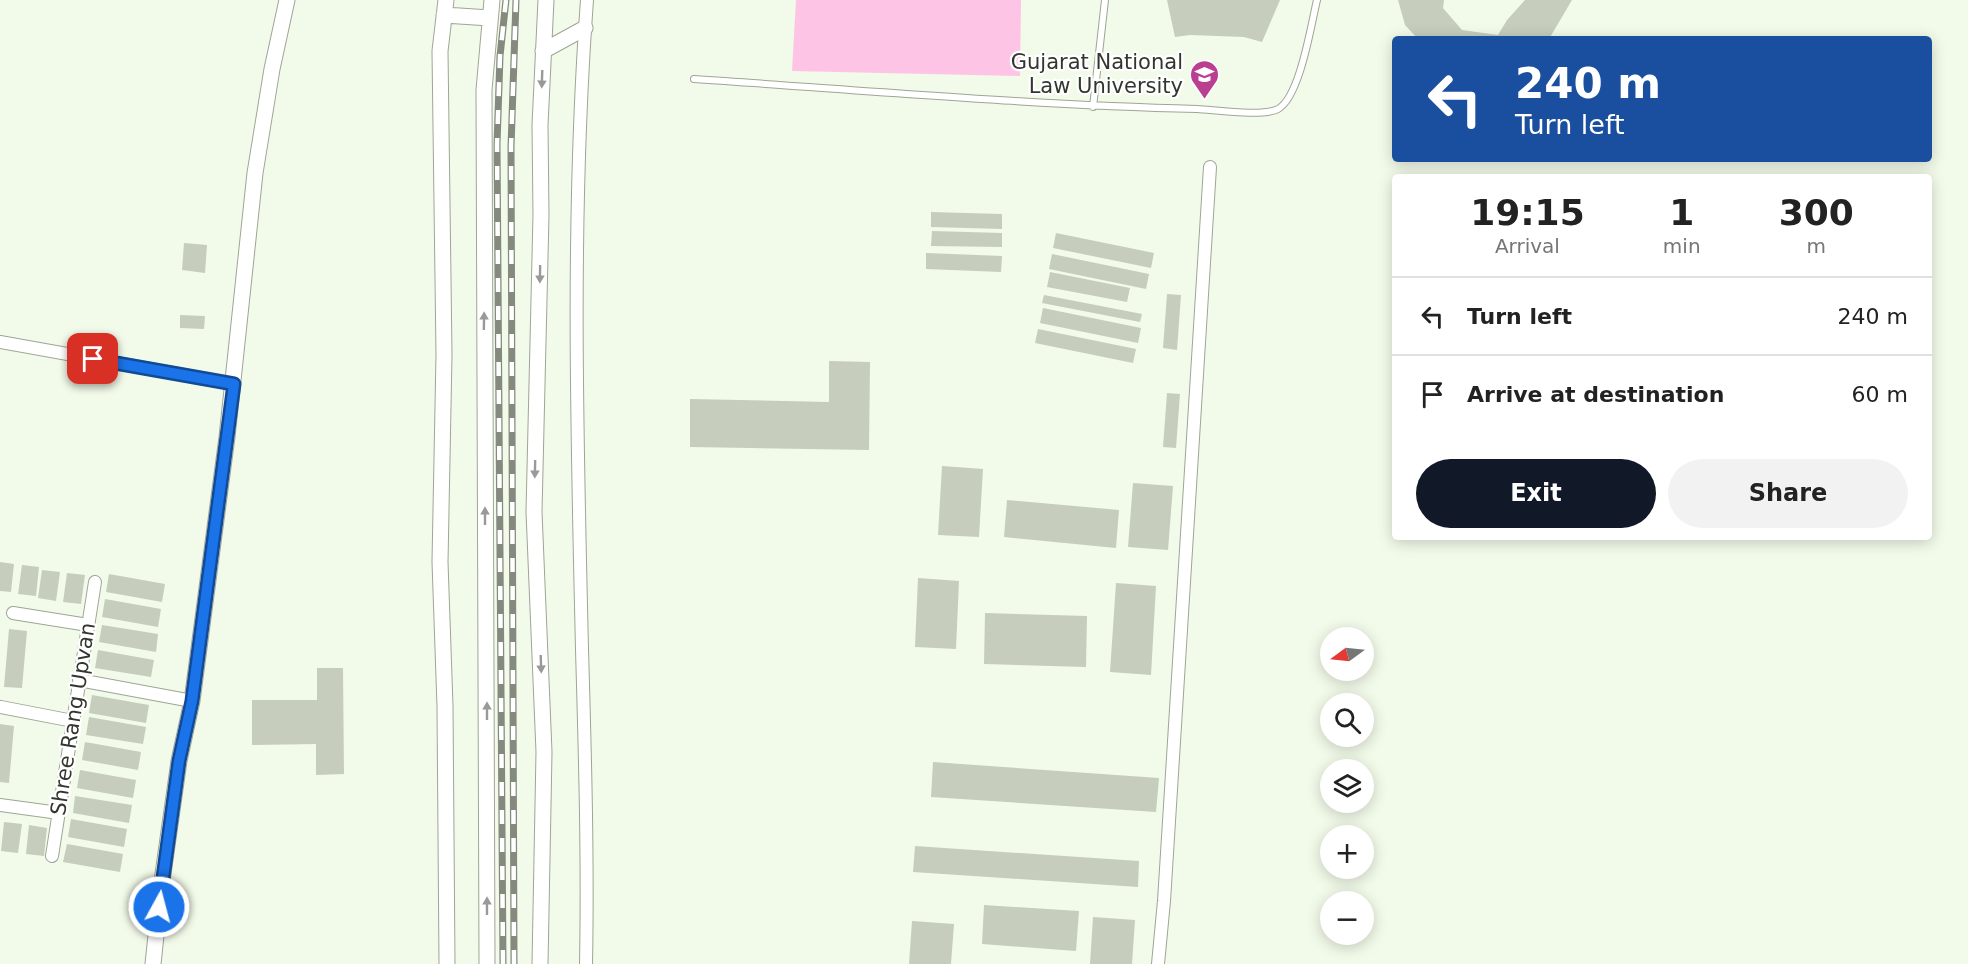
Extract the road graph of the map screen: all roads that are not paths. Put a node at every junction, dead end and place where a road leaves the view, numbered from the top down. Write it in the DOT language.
graph roads {
  1 [pos="286,0"];
  2 [pos="492,0"];
  3 [pos="546,0"];
  4 [pos="587,0"];
  5 [pos="1105,0"];
  6 [pos="1317,0"];
  7 [pos="445,7"];
  8 [pos="490,18"];
  9 [pos="585,28"];
  10 [pos="543,51"];
  11 [pos="694,79"];
  12 [pos="1093,107"];
  13 [pos="1210,167"];
  14 [pos="0,342"];
  15 [pos="234,384"];
  16 [pos="94,582"];
  17 [pos="13,613"];
  18 [pos="88,625"];
  19 [pos="79,680"];
  20 [pos="192,701"];
  21 [pos="1,707"];
  22 [pos="73,721"];
  23 [pos="0,805"];
  24 [pos="59,813"];
  25 [pos="52,856"];
  26 [pos="153,964"];
  27 [pos="447,964"];
  28 [pos="487,964"];
  29 [pos="540,964"];
  30 [pos="586,964"];
  31 [pos="1158,964"];
  1 -- 15 [label="street"];
  2 -- 8 [label="street"];
  3 -- 10 [label="street"];
  4 -- 9 [label="street"];
  5 -- 12 [label="lane"];
  6 -- 12 [label="lane"];
  7 -- 8 [label="street"];
  7 -- 27 [label="street"];
  28 -- 8 [label="street, one-way"];
  9 -- 10 [label="street"];
  9 -- 30 [label="street"];
  10 -- 29 [label="street, one-way"];
  11 -- 12 [label="lane"];
  13 -- 31 [label="street"];
  14 -- 15 [label="street"];
  15 -- 20 [label="street"];
  16 -- 18 [label="street, Shree Rang Upvan"];
  17 -- 18 [label="street"];
  18 -- 19 [label="street, Shree Rang Upvan"];
  19 -- 20 [label="street"];
  19 -- 22 [label="street, Shree Rang Upvan"];
  20 -- 26 [label="street"];
  21 -- 22 [label="street"];
  22 -- 24 [label="street, Shree Rang Upvan"];
  23 -- 24 [label="street"];
  24 -- 25 [label="street, Shree Rang Upvan"];
}
